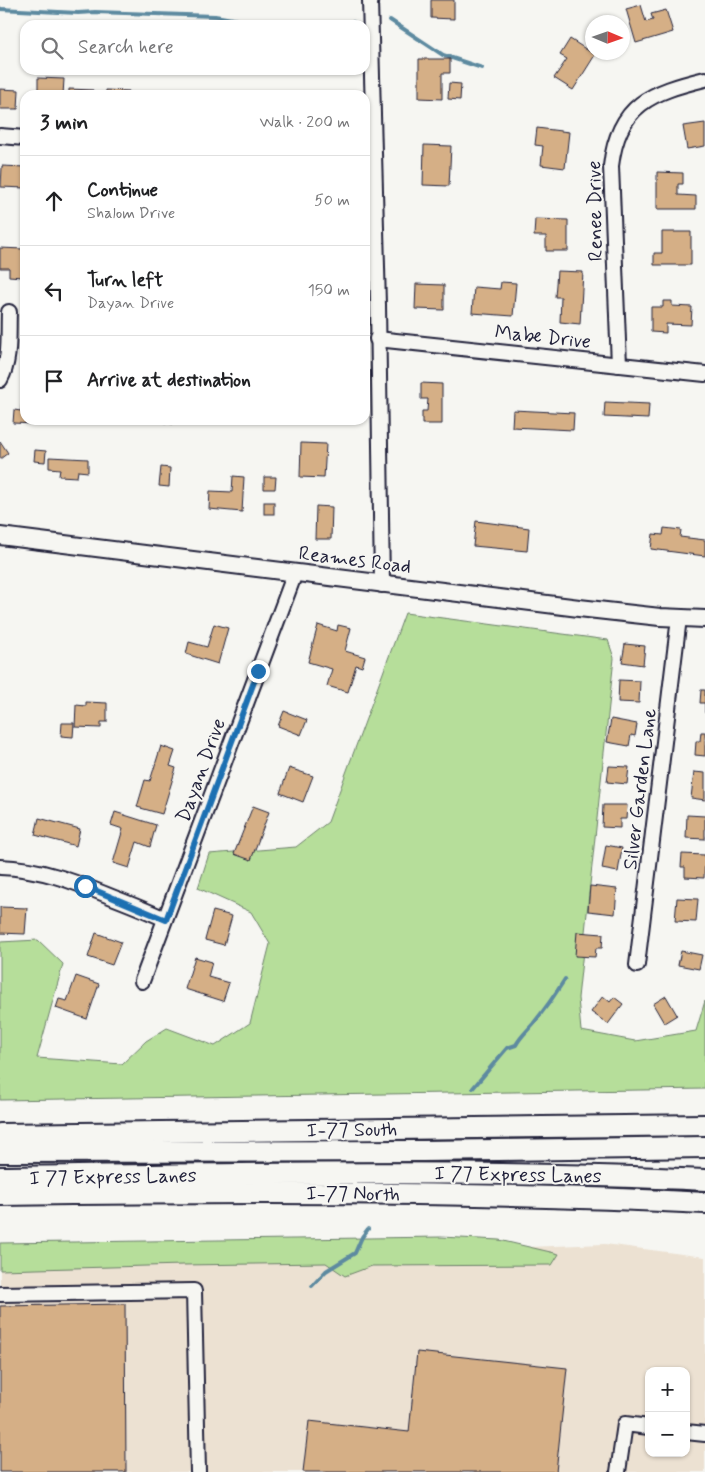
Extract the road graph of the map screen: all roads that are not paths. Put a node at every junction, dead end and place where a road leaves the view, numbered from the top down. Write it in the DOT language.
graph roads {
  1 [pos="370,0"];
  2 [pos="705,79"];
  3 [pos="0,136"];
  4 [pos="20,138"];
  5 [pos="10,312"];
  6 [pos="377,340"];
  7 [pos="619,365"];
  8 [pos="705,374"];
  9 [pos="0,380"];
  10 [pos="0,536"];
  11 [pos="295,573"];
  12 [pos="382,585"];
  13 [pos="679,618"];
  14 [pos="705,619"];
  15 [pos="0,868"];
  16 [pos="166,920"];
  17 [pos="637,965"];
  18 [pos="142,981"];
  19 [pos="705,1124"];
  20 [pos="0,1134"];
  21 [pos="705,1147"];
  22 [pos="0,1152"];
  23 [pos="0,1177"];
  24 [pos="705,1180"];
  25 [pos="0,1195"];
  26 [pos="705,1203"];
  27 [pos="0,1294"];
  28 [pos="645,1426"];
  29 [pos="690,1432"];
  30 [pos="705,1434"];
  31 [pos="198,1472"];
  32 [pos="618,1472"];
  1 -- 6 [label="street"];
  2 -- 7 [label="street, Renee Drive"];
  3 -- 4 [label="street"];
  5 -- 9 [label="street"];
  6 -- 7 [label="street, Mabe Drive"];
  6 -- 12 [label="street"];
  7 -- 8 [label="street, Mabe Drive"];
  10 -- 11 [label="main road, Reames Road"];
  11 -- 12 [label="main road, Reames Road"];
  11 -- 16 [label="street, Dayan Drive"];
  12 -- 13 [label="main road, Reames Road"];
  13 -- 14 [label="main road, Reames Road"];
  13 -- 17 [label="street, Silver Garden Lane"];
  15 -- 16 [label="street"];
  16 -- 18 [label="street, Dayan Drive"];
  19 -- 20 [label="highway, I-77 South"];
  21 -- 22 [label="highway, I 77 Express Lanes"];
  23 -- 24 [label="highway, I 77 Express Lanes"];
  25 -- 26 [label="highway, I-77 North"];
  27 -- 31 [label="street"];
  28 -- 32 [label="street"];
  29 -- 30 [label="street"];
}
